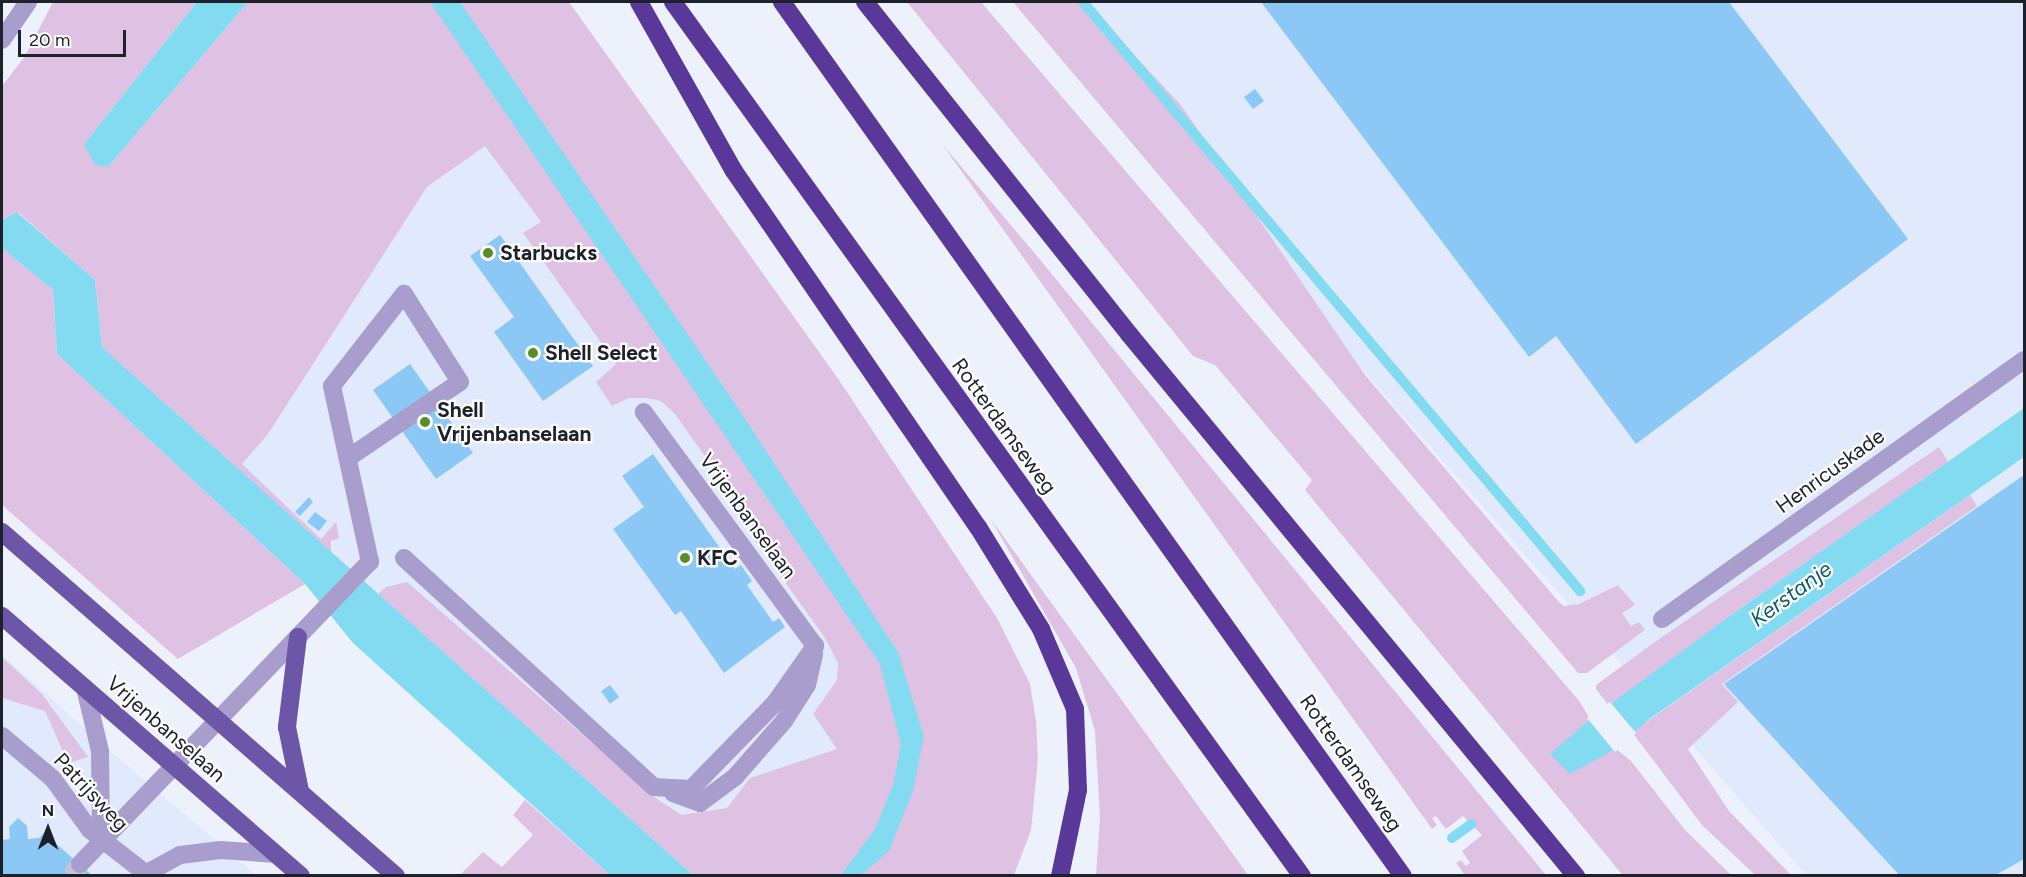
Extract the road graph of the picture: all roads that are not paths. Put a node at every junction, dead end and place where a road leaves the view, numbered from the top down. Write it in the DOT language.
graph roads {
  1 [pos="28,2"];
  2 [pos="639,2"];
  3 [pos="673,2"];
  4 [pos="782,2"];
  5 [pos="865,2"];
  6 [pos="2,40"];
  7 [pos="2025,360"];
  8 [pos="644,412"];
  9 [pos="348,458"];
  10 [pos="2,532"];
  11 [pos="404,558"];
  12 [pos="2,616"];
  13 [pos="1662,619"];
  14 [pos="304,632"];
  15 [pos="85,688"];
  16 [pos="219,723"];
  17 [pos="2,736"];
  18 [pos="175,769"];
  19 [pos="300,791"];
  20 [pos="100,839"];
  21 [pos="276,854"];
  22 [pos="80,864"];
  23 [pos="145,874"];
  24 [pos="301,876"];
  25 [pos="396,876"];
  26 [pos="1060,876"];
  27 [pos="1302,876"];
  28 [pos="1403,876"];
  29 [pos="1576,876"];
  1 -- 6 [label="street"];
  2 -- 26 [label="highway"];
  3 -- 27 [label="highway, Rotterdamseweg"];
  4 -- 28 [label="highway, Rotterdamseweg"];
  5 -- 29 [label="highway"];
  7 -- 13 [label="street, Henricuskade"];
  8 -- 11 [label="street, Vrijenbanselaan"];
  9 -- 9 [label="street, Vrijenbanselaan"];
  9 -- 14 [label="street, Vrijenbanselaan"];
  10 -- 16 [label="main road, Vrijenbanselaan"];
  12 -- 15 [label="main road, Vrijenbanselaan"];
  14 -- 16 [label="street, Vrijenbanselaan"];
  14 -- 19 [label="main road"];
  15 -- 18 [label="main road, Vrijenbanselaan"];
  15 -- 20 [label="street"];
  16 -- 18 [label="street"];
  16 -- 19 [label="main road, Vrijenbanselaan"];
  17 -- 20 [label="street, Patrijsweg"];
  18 -- 20 [label="street"];
  18 -- 21 [label="main road, Vrijenbanselaan"];
  19 -- 25 [label="main road, Vrijenbanselaan"];
  20 -- 22 [label="street"];
  20 -- 23 [label="street, Patrijsweg"];
  21 -- 23 [label="street"];
  21 -- 24 [label="main road, Vrijenbanselaan"];
}
